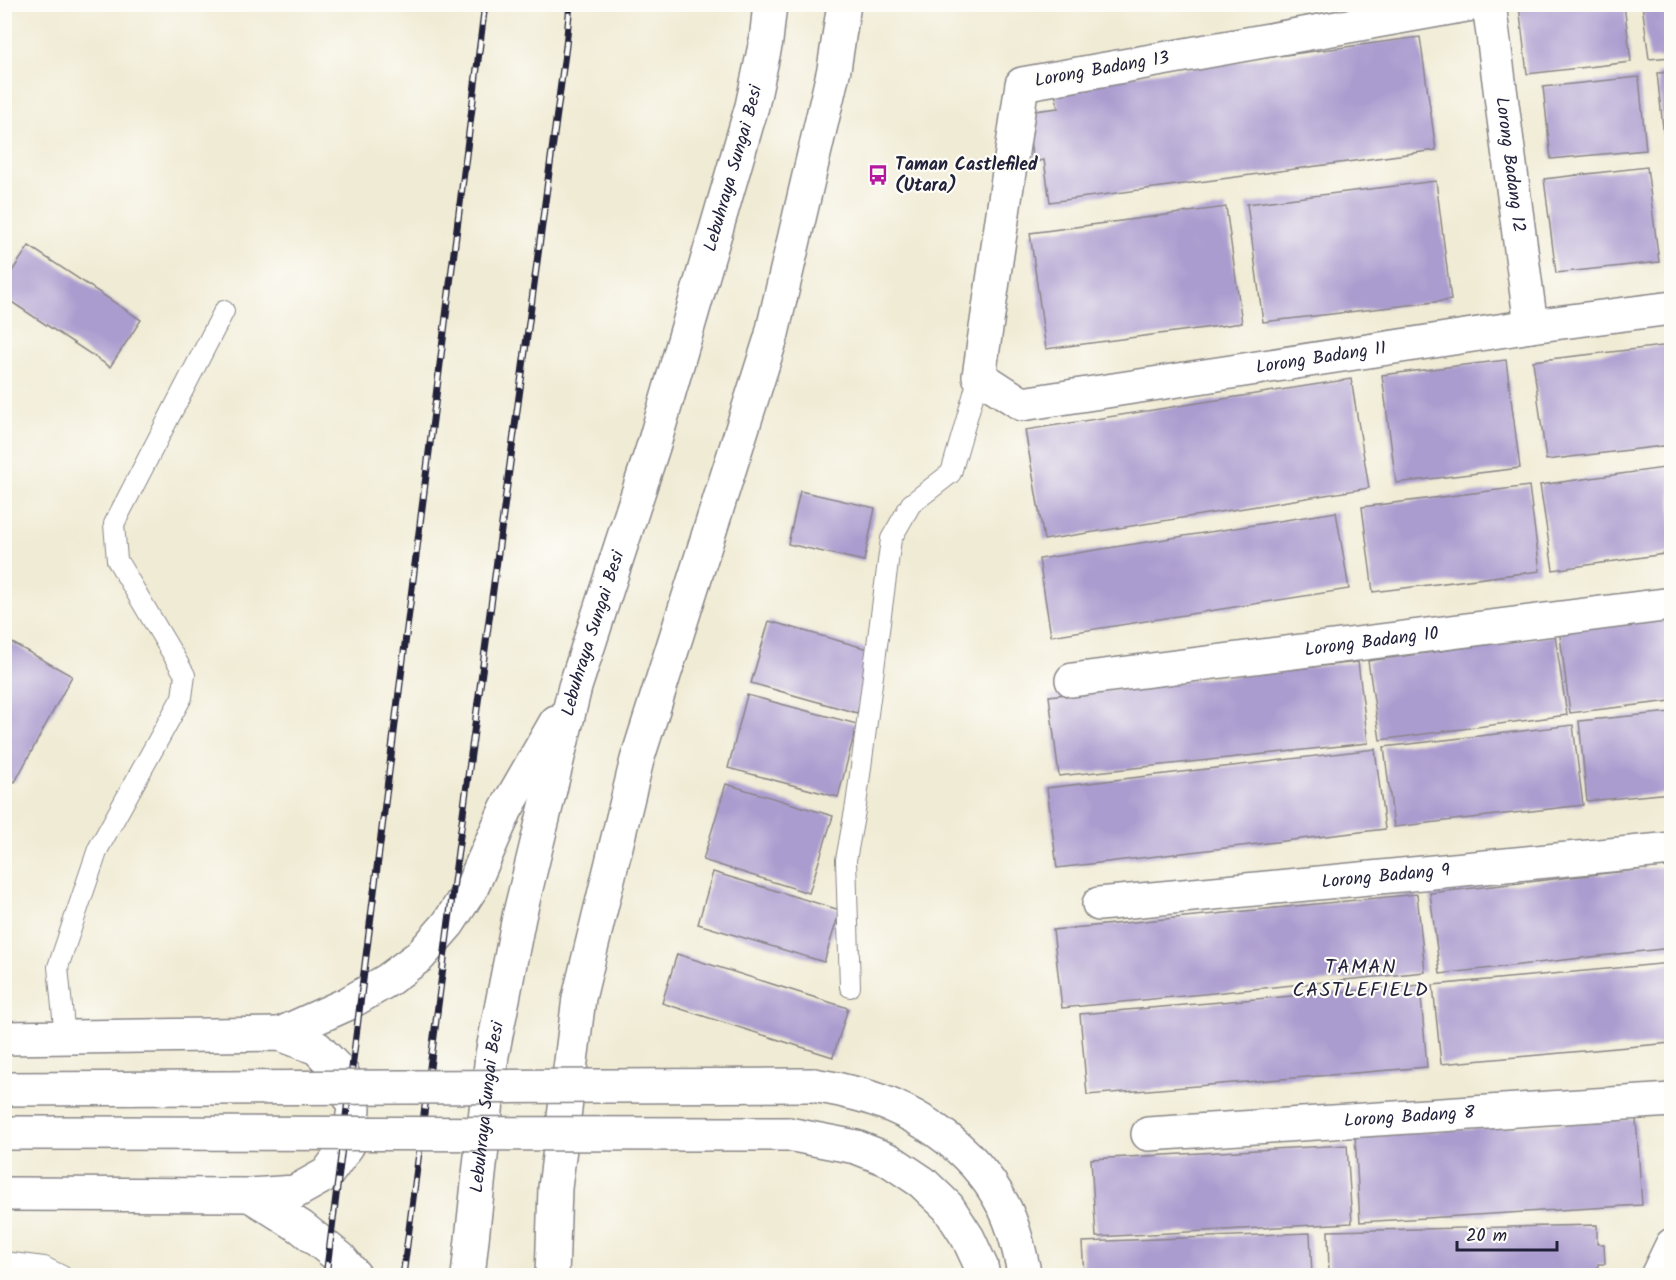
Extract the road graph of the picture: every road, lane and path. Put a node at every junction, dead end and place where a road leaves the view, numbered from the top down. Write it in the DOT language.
graph roads {
  1 [pos="770,4"];
  2 [pos="844,4"];
  3 [pos="1472,4"];
  4 [pos="1489,4"];
  5 [pos="1671,308"];
  6 [pos="224,311"];
  7 [pos="1531,326"];
  8 [pos="979,376"];
  9 [pos="1671,604"];
  10 [pos="1072,680"];
  11 [pos="575,687"];
  12 [pos="1671,849"];
  13 [pos="1099,904"];
  14 [pos="850,987"];
  15 [pos="280,1034"];
  16 [pos="65,1037"];
  17 [pos="4,1038"];
  18 [pos="4,1089"];
  19 [pos="1671,1100"];
  20 [pos="4,1133"];
  21 [pos="1148,1134"];
  22 [pos="555,1188"];
  23 [pos="4,1194"];
  24 [pos="250,1195"];
  25 [pos="1671,1245"];
  26 [pos="4,1262"];
  27 [pos="62,1275"];
  28 [pos="355,1275"];
  29 [pos="468,1275"];
  30 [pos="552,1275"];
  31 [pos="571,1275"];
  32 [pos="983,1275"];
  33 [pos="1025,1275"];
  34 [pos="1657,1275"];
  1 -- 11 [label="main road, Lebuhraya Sungai Besi"];
  2 -- 22 [label="main road"];
  3 -- 8 [label="main road, Lorong Badang 13"];
  4 -- 7 [label="main road, Lorong Badang 12"];
  5 -- 7 [label="main road, Lorong Badang 11"];
  6 -- 16 [label="lane"];
  7 -- 8 [label="main road, Lorong Badang 11"];
  8 -- 14 [label="lane"];
  9 -- 10 [label="main road, Lorong Badang 10"];
  11 -- 15 [label="main road"];
  11 -- 29 [label="main road, Lebuhraya Sungai Besi"];
  12 -- 13 [label="main road, Lorong Badang 9"];
  15 -- 16 [label="main road"];
  15 -- 24 [label="main road"];
  16 -- 17 [label="main road"];
  18 -- 33 [label="main road, bridge"];
  19 -- 21 [label="main road, Lorong Badang 8"];
  20 -- 32 [label="main road, bridge"];
  22 -- 30 [label="main road"];
  22 -- 31 [label="main road"];
  23 -- 24 [label="main road"];
  24 -- 28 [label="main road"];
  25 -- 34 [label="main road"];
  26 -- 27 [label="lane"];
}
